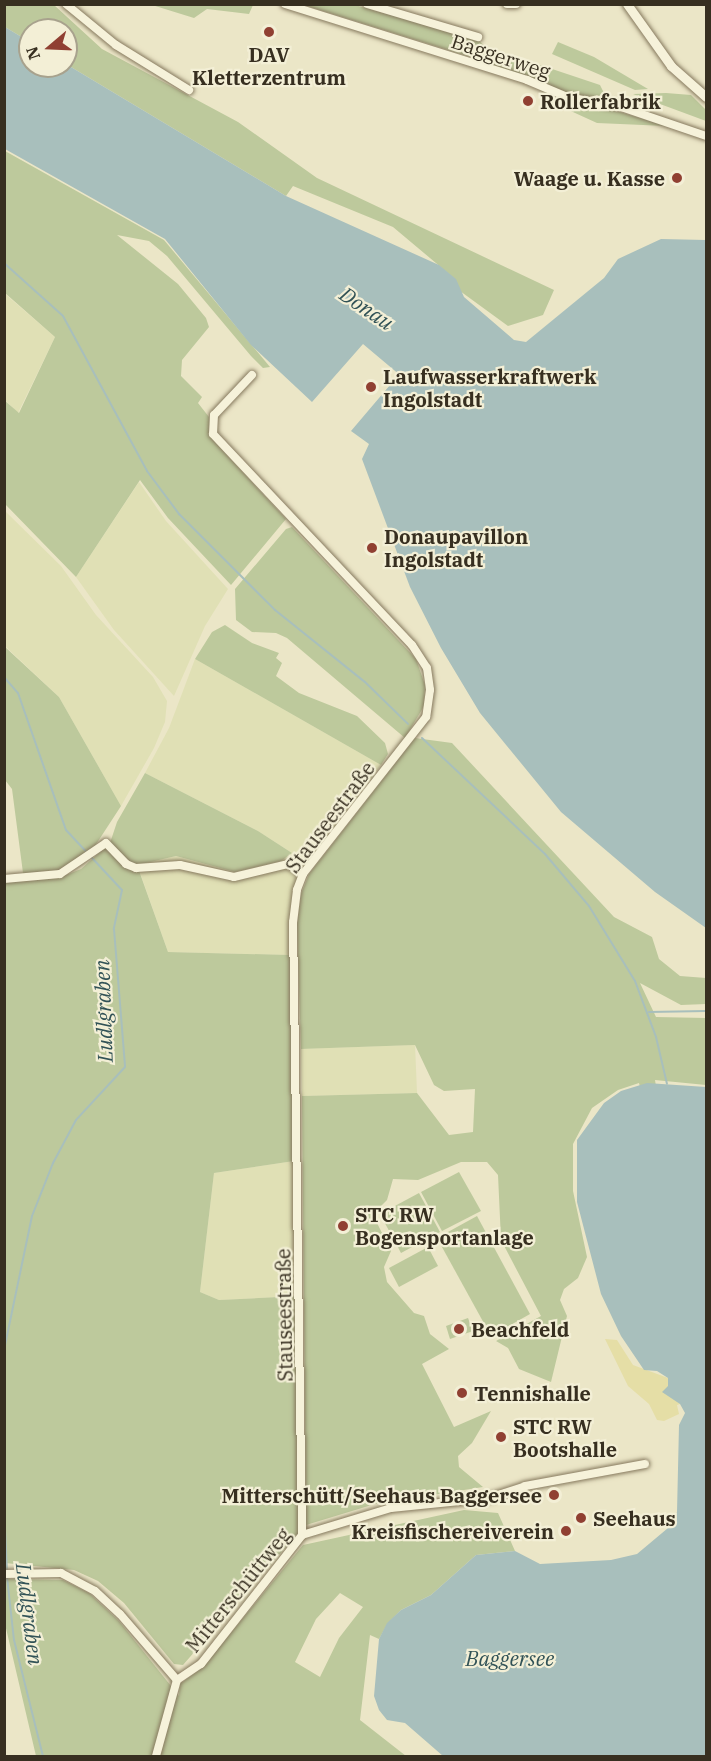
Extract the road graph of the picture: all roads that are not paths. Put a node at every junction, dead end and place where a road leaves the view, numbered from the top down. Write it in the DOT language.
graph roads {
  1 [pos="66,4"];
  2 [pos="285,4"];
  3 [pos="367,4"];
  4 [pos="507,4"];
  5 [pos="516,4"];
  6 [pos="627,4"];
  7 [pos="478,37"];
  8 [pos="189,90"];
  9 [pos="706,97"];
  10 [pos="706,136"];
  11 [pos="252,375"];
  12 [pos="303,874"];
  13 [pos="4,879"];
  14 [pos="645,1464"];
  15 [pos="302,1535"];
  16 [pos="4,1574"];
  17 [pos="177,1680"];
  18 [pos="156,1756"];
  1 -- 8 [label="street"];
  2 -- 10 [label="street, Baggerweg"];
  3 -- 7 [label="street"];
  4 -- 5 [label="street"];
  6 -- 9 [label="street"];
  11 -- 12 [label="street, Stauseestraße"];
  12 -- 13 [label="street"];
  12 -- 15 [label="street, Stauseestraße"];
  14 -- 15 [label="street, Mitterschüttweg"];
  15 -- 17 [label="street, Mitterschüttweg"];
  16 -- 17 [label="street"];
  17 -- 18 [label="street"];
}
